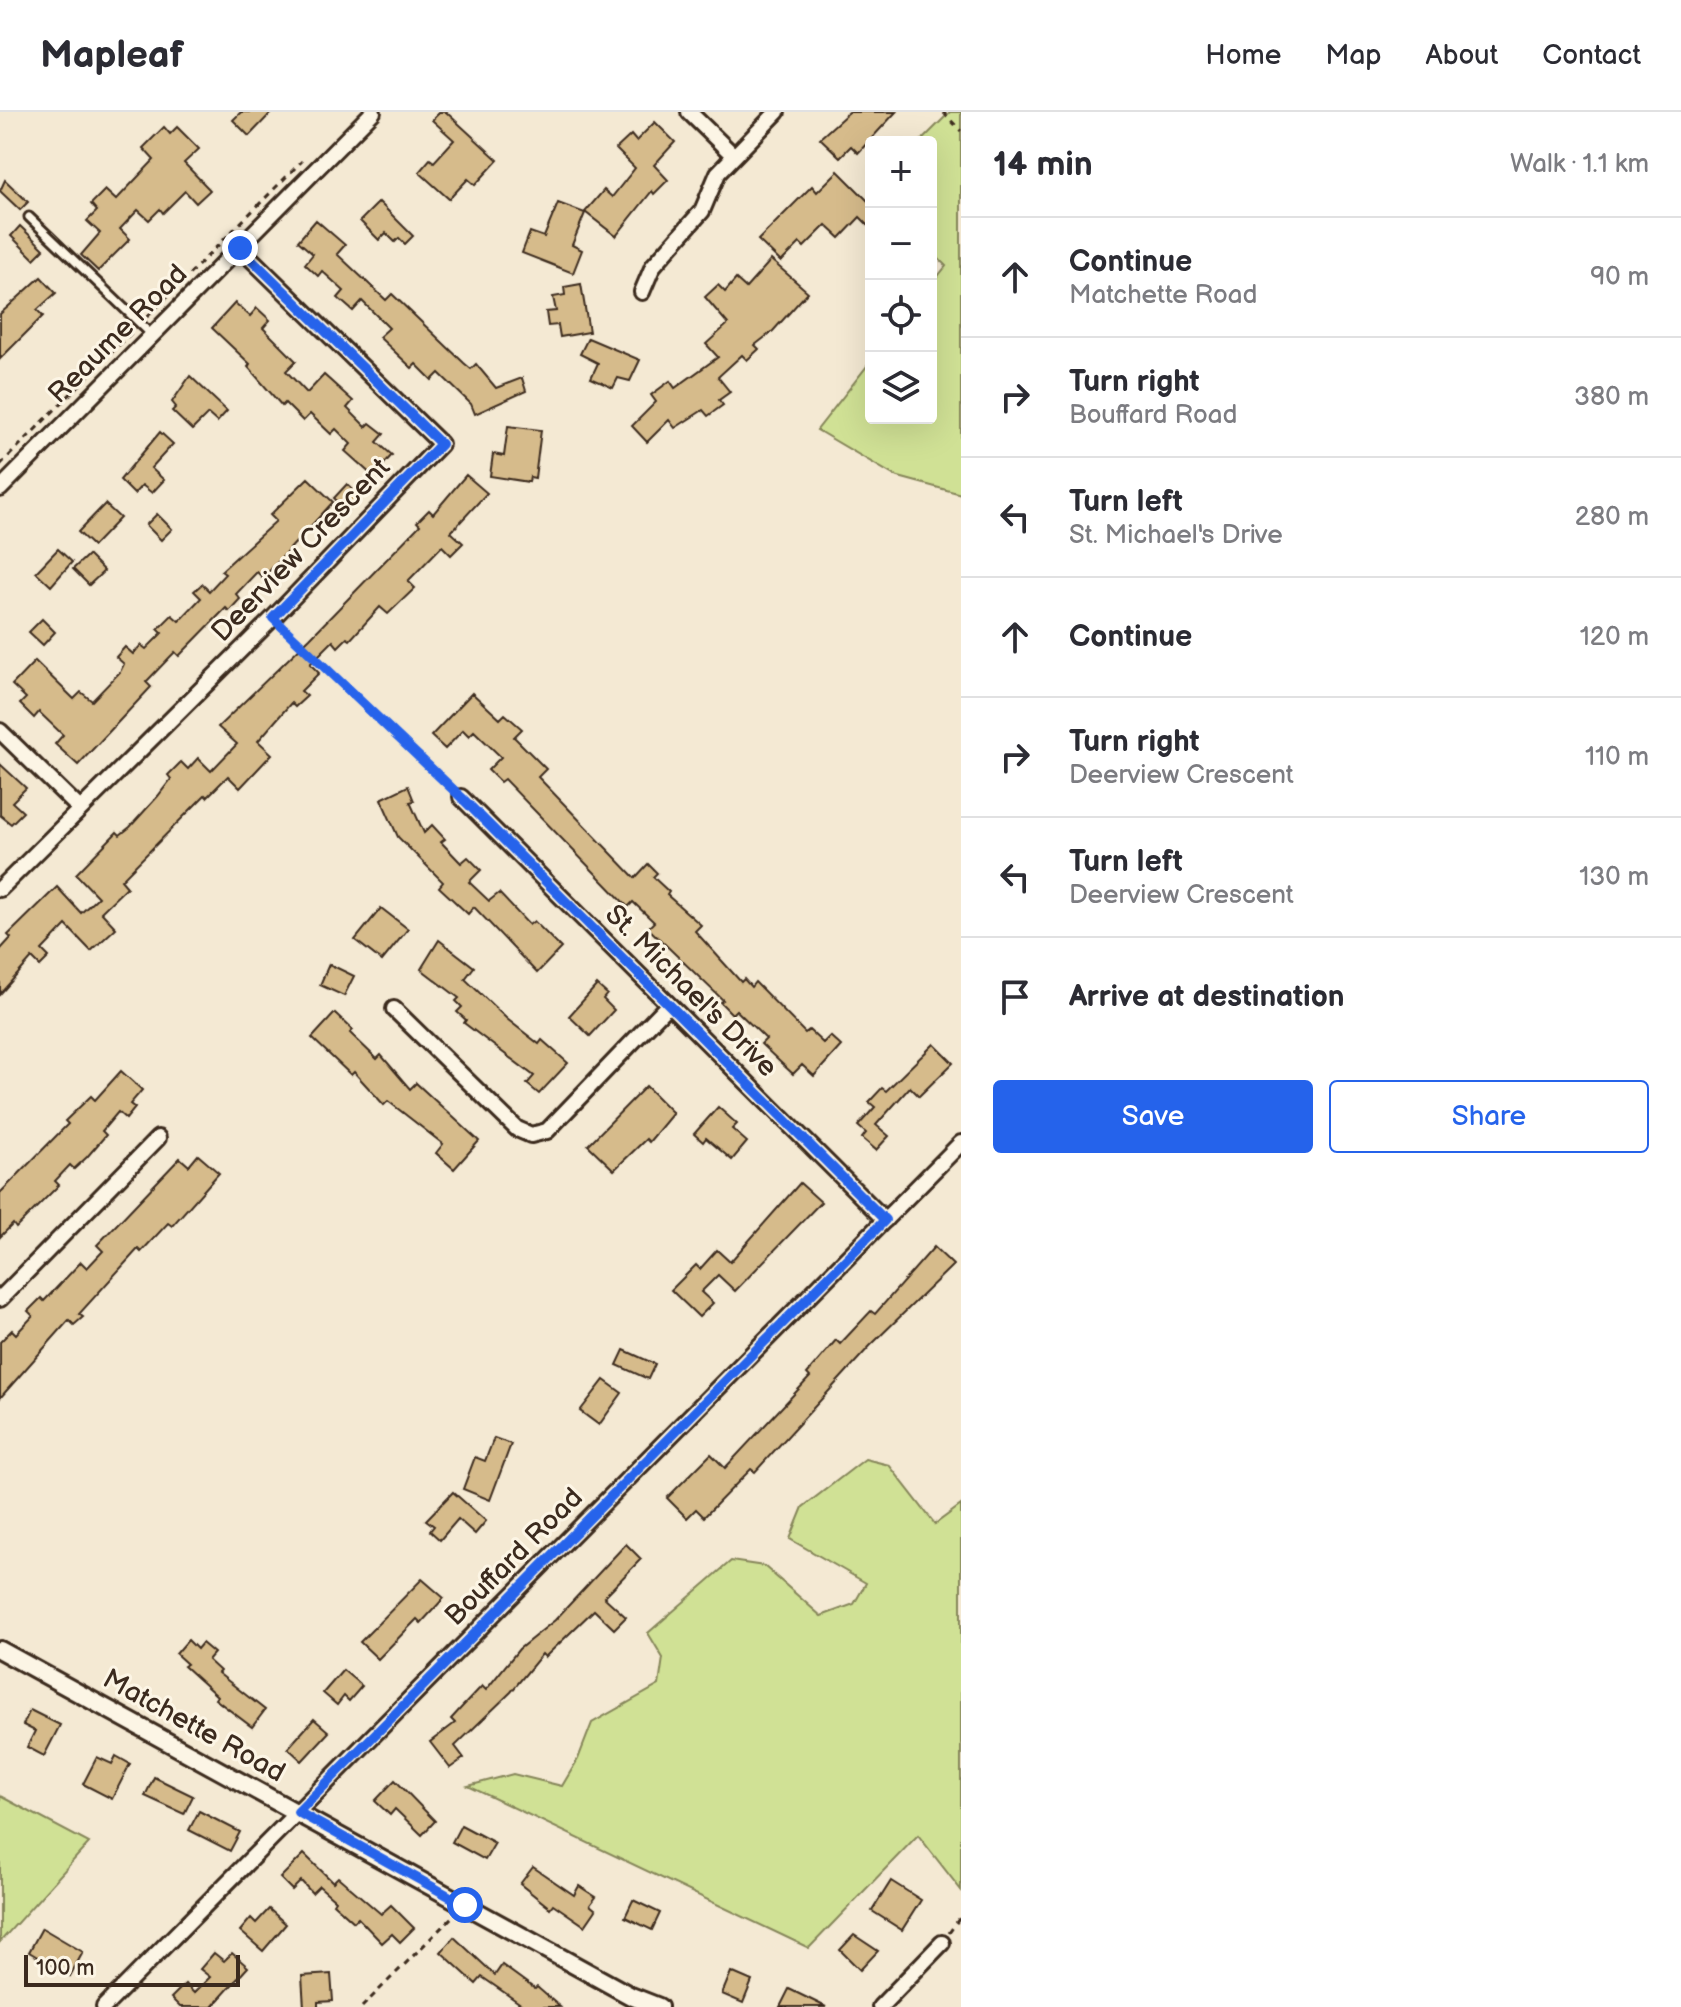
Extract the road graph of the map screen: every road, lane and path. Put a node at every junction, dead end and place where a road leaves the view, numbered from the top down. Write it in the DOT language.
graph roads {
  1 [pos="373,112"];
  2 [pos="689,112"];
  3 [pos="777,112"];
  4 [pos="943,112"];
  5 [pos="961,131"];
  6 [pos="309,155"];
  7 [pos="733,155"];
  8 [pos="29,217"];
  9 [pos="240,248"];
  10 [pos="642,292"];
  11 [pos="141,323"];
  12 [pos="153,336"];
  13 [pos="0,465"];
  14 [pos="0,489"];
  15 [pos="273,618"];
  16 [pos="0,731"];
  17 [pos="461,797"];
  18 [pos="79,808"];
  19 [pos="0,889"];
  20 [pos="668,1005"];
  21 [pos="394,1009"];
  22 [pos="158,1138"];
  23 [pos="961,1143"];
  24 [pos="885,1220"];
  25 [pos="0,1299"];
  26 [pos="0,1650"];
  27 [pos="298,1812"];
  28 [pos="465,1905"];
  29 [pos="961,1916"];
  30 [pos="942,1943"];
  31 [pos="626,2002"];
  32 [pos="104,2007"];
  33 [pos="362,2007"];
  34 [pos="659,2007"];
  35 [pos="880,2007"];
  1 -- 9 [label="street, Reaume Road"];
  2 -- 7 [label="street"];
  3 -- 7 [label="street"];
  4 -- 5 [label="path"];
  6 -- 11 [label="path"];
  7 -- 10 [label="street"];
  8 -- 11 [label="lane"];
  9 -- 12 [label="street, Reaume Road"];
  9 -- 15 [label="street, Deerview Crescent"];
  11 -- 12 [label="lane"];
  11 -- 13 [label="path"];
  12 -- 14 [label="street, Reaume Road"];
  15 -- 17 [label="path"];
  15 -- 18 [label="street, Deerview Crescent"];
  16 -- 18 [label="street"];
  17 -- 20 [label="street, St. Michael's Drive"];
  18 -- 19 [label="street, Deerview Crescent"];
  20 -- 21 [label="street"];
  20 -- 24 [label="street, St. Michael's Drive"];
  22 -- 25 [label="street"];
  23 -- 24 [label="street, Bouffard Road"];
  24 -- 27 [label="street, Bouffard Road"];
  26 -- 27 [label="street, Matchette Road"];
  27 -- 28 [label="street, Matchette Road"];
  27 -- 32 [label="street, Bouffard Road"];
  28 -- 31 [label="street, Matchette Road"];
  28 -- 33 [label="path"];
  29 -- 30 [label="path"];
  30 -- 35 [label="street"];
  31 -- 34 [label="street, Matchette Road"];
}
